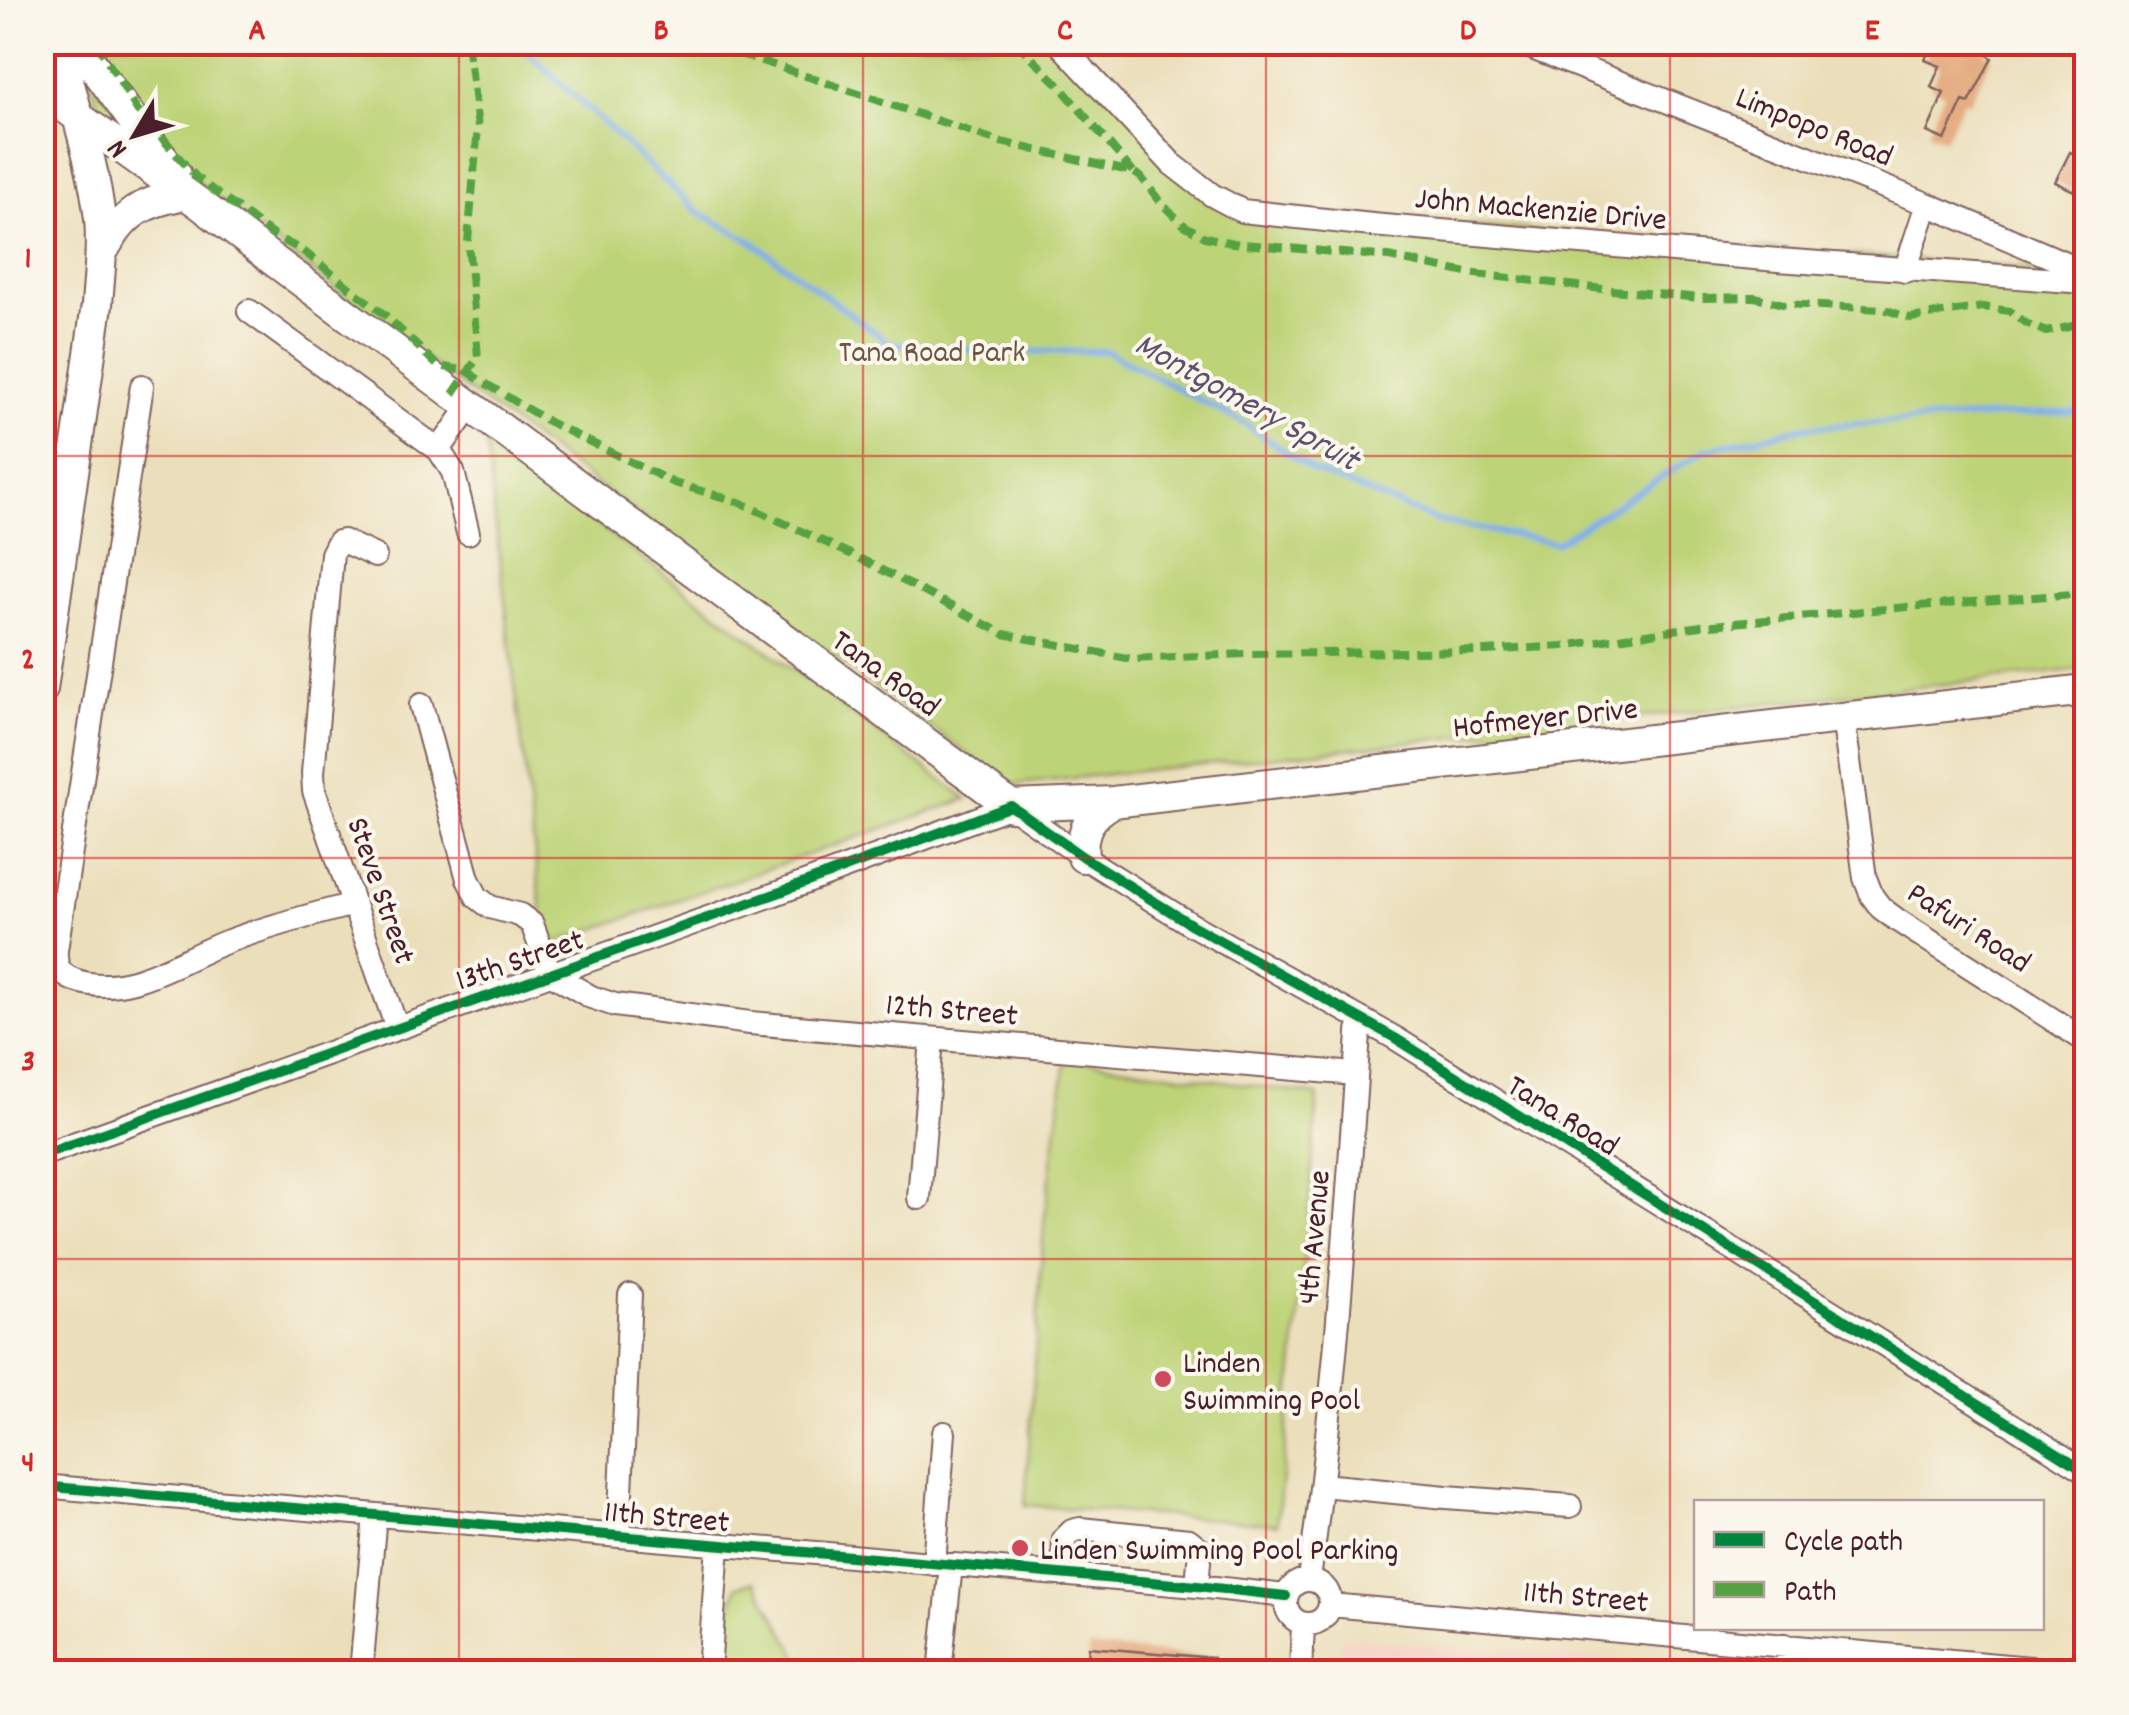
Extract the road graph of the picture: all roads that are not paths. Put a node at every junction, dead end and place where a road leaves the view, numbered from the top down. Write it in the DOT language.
graph roads {
  1 [pos="48,42"];
  2 [pos="58,42"];
  3 [pos="76,42"];
  4 [pos="1058,42"];
  5 [pos="1517,42"];
  6 [pos="42,50"];
  7 [pos="42,91"];
  8 [pos="80,118"];
  9 [pos="193,199"];
  10 [pos="1927,204"];
  11 [pos="101,254"];
  12 [pos="1905,270"];
  13 [pos="2086,272"];
  14 [pos="2086,282"];
  15 [pos="249,311"];
  16 [pos="142,386"];
  17 [pos="470,406"];
  18 [pos="438,450"];
  19 [pos="468,533"];
  20 [pos="375,556"];
  21 [pos="50,593"];
  22 [pos="42,688"];
  23 [pos="2086,690"];
  24 [pos="421,705"];
  25 [pos="1842,717"];
  26 [pos="1112,802"];
  27 [pos="1011,806"];
  28 [pos="1083,856"];
  29 [pos="354,904"];
  30 [pos="550,973"];
  31 [pos="1360,1019"];
  32 [pos="397,1028"];
  33 [pos="932,1039"];
  34 [pos="2086,1040"];
  35 [pos="1356,1074"];
  36 [pos="42,1155"];
  37 [pos="918,1198"];
  38 [pos="630,1295"];
  39 [pos="944,1433"];
  40 [pos="2086,1472"];
  41 [pos="1322,1485"];
  42 [pos="42,1486"];
  43 [pos="1570,1506"];
  44 [pos="374,1515"];
  45 [pos="619,1536"];
  46 [pos="718,1545"];
  47 [pos="942,1564"];
  48 [pos="1063,1575"];
  49 [pos="1309,1579"];
  50 [pos="1196,1586"];
  51 [pos="1286,1596"];
  52 [pos="1330,1606"];
  53 [pos="1303,1624"];
  54 [pos="1784,1645"];
  55 [pos="1837,1650"];
  56 [pos="361,1672"];
  57 [pos="709,1672"];
  58 [pos="940,1672"];
  59 [pos="1300,1672"];
  60 [pos="1791,1672"];
  61 [pos="1828,1672"];
  62 [pos="2075,1672"];
  1 -- 6 [label="main road"];
  2 -- 8 [label="main road"];
  3 -- 9 [label="main road"];
  4 -- 12 [label="street, John Mackenzie Drive"];
  5 -- 10 [label="street, Limpopo Road"];
  7 -- 8 [label="main road, Tana Road"];
  8 -- 9 [label="main road, Tana Road"];
  8 -- 11 [label="main road"];
  9 -- 11 [label="main road"];
  9 -- 17 [label="main road, Tana Road"];
  10 -- 12 [label="street"];
  10 -- 13 [label="street, Limpopo Road"];
  11 -- 21 [label="main road"];
  12 -- 14 [label="street, John Mackenzie Drive"];
  15 -- 18 [label="street"];
  16 -- 29 [label="street"];
  17 -- 18 [label="street"];
  17 -- 27 [label="main road, Tana Road"];
  18 -- 19 [label="street"];
  20 -- 29 [label="street, Steve Street"];
  21 -- 22 [label="main road"];
  23 -- 25 [label="main road, Hofmeyer Drive"];
  24 -- 30 [label="street"];
  25 -- 26 [label="main road, Hofmeyer Drive"];
  25 -- 34 [label="street, Pafuri Road"];
  26 -- 27 [label="main road, Hofmeyer Drive"];
  26 -- 28 [label="main road"];
  27 -- 28 [label="street, Tana Road"];
  27 -- 30 [label="street, 13th Street"];
  28 -- 31 [label="street, Tana Road"];
  29 -- 32 [label="street, Steve Street"];
  30 -- 32 [label="street, 13th Street"];
  30 -- 33 [label="street, 12th Street"];
  31 -- 35 [label="street, 4th Avenue"];
  31 -- 40 [label="street, Tana Road"];
  32 -- 36 [label="street, 13th Street"];
  33 -- 35 [label="street, 12th Street"];
  33 -- 37 [label="street"];
  35 -- 41 [label="street, 4th Avenue"];
  38 -- 45 [label="street"];
  39 -- 47 [label="street"];
  41 -- 43 [label="street"];
  41 -- 49 [label="street, 4th Avenue"];
  42 -- 44 [label="street, 11th Street"];
  44 -- 45 [label="street, 11th Street"];
  44 -- 56 [label="street"];
  45 -- 46 [label="street, 11th Street"];
  46 -- 47 [label="street, 11th Street"];
  46 -- 57 [label="street"];
  47 -- 48 [label="street, 11th Street"];
  47 -- 58 [label="street"];
  48 -- 50 [label="street, 11th Street"];
  48 -- 50 [label="street"];
  49 -- 51 [label="street"];
  49 -- 52 [label="street"];
  50 -- 51 [label="street, 11th Street"];
  51 -- 53 [label="street"];
  52 -- 53 [label="street"];
  52 -- 54 [label="street, 11th Street"];
  53 -- 59 [label="street"];
  54 -- 55 [label="street, 11th Street"];
  54 -- 60 [label="street"];
  55 -- 61 [label="street"];
  55 -- 62 [label="street, 11th Street"];
}
